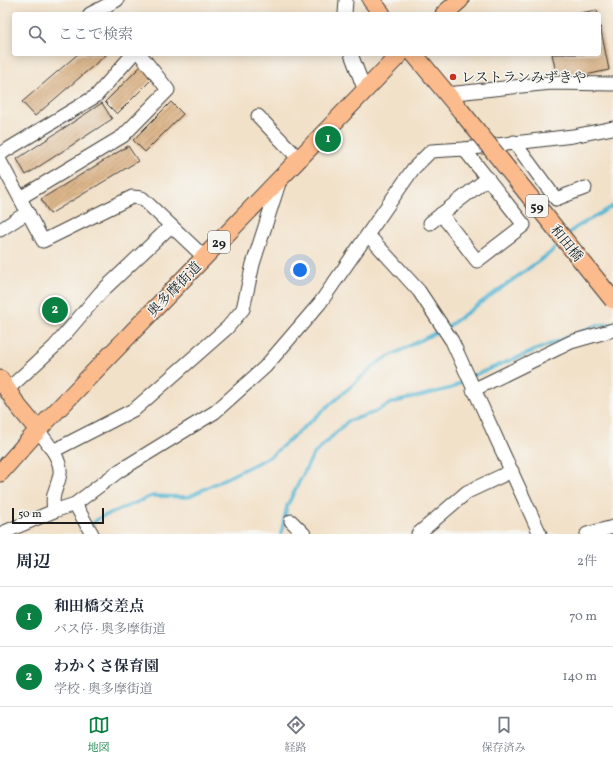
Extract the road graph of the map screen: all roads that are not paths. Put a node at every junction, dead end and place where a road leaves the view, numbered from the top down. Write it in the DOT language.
graph roads {
  1 [pos="117,0"];
  2 [pos="346,0"];
  3 [pos="371,0"];
  4 [pos="460,0"];
  5 [pos="94,12"];
  6 [pos="345,12"];
  7 [pos="380,12"];
  8 [pos="446,12"];
  9 [pos="131,56"];
  10 [pos="142,56"];
  11 [pos="353,56"];
  12 [pos="398,56"];
  13 [pos="416,56"];
  14 [pos="613,84"];
  15 [pos="365,91"];
  16 [pos="447,94"];
  17 [pos="258,116"];
  18 [pos="613,128"];
  19 [pos="514,142"];
  20 [pos="464,149"];
  21 [pos="0,154"];
  22 [pos="299,159"];
  23 [pos="0,160"];
  24 [pos="281,177"];
  25 [pos="488,178"];
  26 [pos="5,180"];
  27 [pos="585,188"];
  28 [pos="20,198"];
  29 [pos="28,212"];
  30 [pos="441,214"];
  31 [pos="430,223"];
  32 [pos="171,226"];
  33 [pos="0,230"];
  34 [pos="368,235"];
  35 [pos="204,257"];
  36 [pos="613,300"];
  37 [pos="613,330"];
  38 [pos="470,382"];
  39 [pos="3,385"];
  40 [pos="38,430"];
  41 [pos="53,451"];
  42 [pos="512,471"];
  43 [pos="0,473"];
  44 [pos="75,504"];
  45 [pos="54,511"];
  46 [pos="291,521"];
  47 [pos="613,527"];
  48 [pos="90,529"];
  49 [pos="0,534"];
  50 [pos="304,534"];
  51 [pos="419,534"];
  52 [pos="540,534"];
  53 [pos="587,534"];
  1 -- 5 [label="street"];
  2 -- 6 [label="street"];
  3 -- 7 [label="main road"];
  4 -- 8 [label="main road"];
  9 -- 21 [label="street"];
  10 -- 28 [label="street"];
  11 -- 15 [label="street"];
  12 -- 15 [label="main road, 奥多摩街道 / 29"];
  13 -- 16 [label="main road, 59"];
  14 -- 16 [label="street"];
  15 -- 22 [label="main road, 奥多摩街道 / 29"];
  16 -- 36 [label="main road, 和田橋 / 59, bridge"];
  17 -- 22 [label="street"];
  18 -- 19 [label="street"];
  19 -- 20 [label="street"];
  19 -- 27 [label="street"];
  20 -- 25 [label="street"];
  20 -- 34 [label="street"];
  22 -- 24 [label="main road, 奥多摩街道 / 29"];
  23 -- 26 [label="street"];
  24 -- 35 [label="main road, 奥多摩街道 / 29"];
  24 -- 41 [label="street"];
  25 -- 30 [label="street"];
  25 -- 30 [label="street"];
  26 -- 28 [label="street"];
  28 -- 29 [label="street"];
  29 -- 32 [label="street"];
  29 -- 33 [label="street"];
  30 -- 31 [label="street"];
  32 -- 35 [label="street"];
  32 -- 39 [label="street"];
  34 -- 38 [label="street"];
  34 -- 44 [label="street"];
  35 -- 40 [label="main road, 奥多摩街道 / 29"];
  37 -- 38 [label="street"];
  38 -- 42 [label="street"];
  39 -- 40 [label="main road"];
  40 -- 41 [label="street"];
  40 -- 43 [label="main road, 奥多摩街道 / 29"];
  41 -- 45 [label="street"];
  42 -- 51 [label="street"];
  42 -- 52 [label="street"];
  44 -- 45 [label="street"];
  44 -- 48 [label="street"];
  45 -- 49 [label="street"];
  46 -- 50 [label="street"];
  47 -- 53 [label="street"];
}
